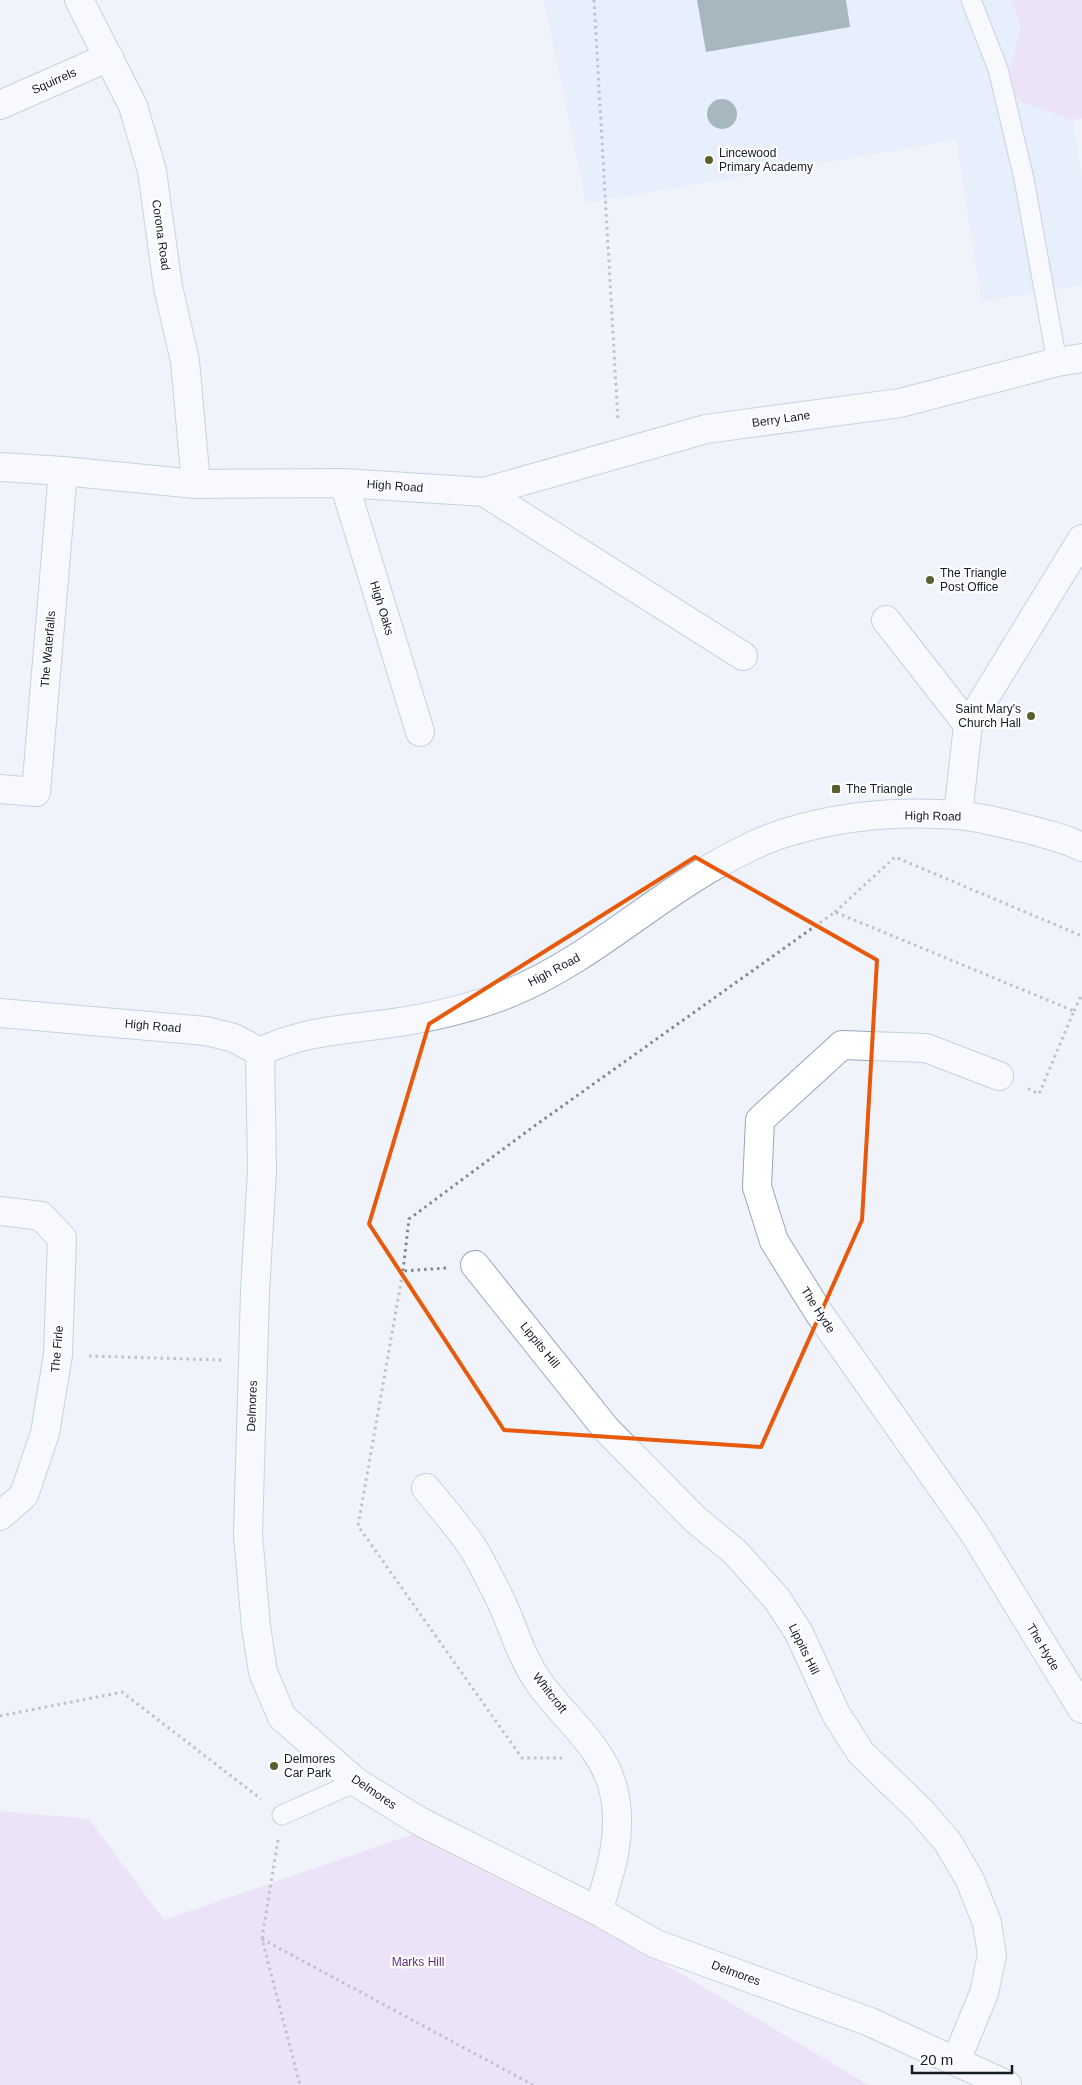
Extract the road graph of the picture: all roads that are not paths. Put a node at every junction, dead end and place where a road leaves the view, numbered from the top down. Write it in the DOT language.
graph roads {
  1 [pos="79,0"];
  2 [pos="971,0"];
  3 [pos="109,57"];
  4 [pos="0,105"];
  5 [pos="1069,360"];
  6 [pos="0,467"];
  7 [pos="63,471"];
  8 [pos="344,483"];
  9 [pos="196,484"];
  10 [pos="484,492"];
  11 [pos="1082,540"];
  12 [pos="886,620"];
  13 [pos="743,656"];
  14 [pos="968,724"];
  15 [pos="420,732"];
  16 [pos="0,789"];
  17 [pos="958,815"];
  18 [pos="1082,847"];
  19 [pos="0,1012"];
  20 [pos="260,1052"];
  21 [pos="999,1076"];
  22 [pos="0,1211"];
  23 [pos="475,1265"];
  24 [pos="426,1488"];
  25 [pos="0,1516"];
  26 [pos="1082,1709"];
  27 [pos="356,1782"];
  28 [pos="282,1815"];
  29 [pos="598,1910"];
  30 [pos="956,2061"];
  31 [pos="1007,2085"];
  1 -- 3 [label="street, Corona Road"];
  2 -- 5 [label="lane"];
  3 -- 4 [label="street, Squirrels"];
  3 -- 9 [label="street, Corona Road"];
  5 -- 10 [label="street, Berry Lane"];
  6 -- 7 [label="street, High Road"];
  7 -- 9 [label="street, High Road"];
  7 -- 16 [label="street, The Waterfalls"];
  8 -- 9 [label="street, High Road"];
  8 -- 10 [label="street, High Road"];
  8 -- 15 [label="street, High Oaks"];
  10 -- 13 [label="street, High Road"];
  11 -- 14 [label="street"];
  12 -- 14 [label="street"];
  14 -- 17 [label="street"];
  17 -- 18 [label="street, High Road"];
  17 -- 20 [label="street, High Road"];
  19 -- 20 [label="street, High Road"];
  20 -- 27 [label="street, Delmores"];
  21 -- 26 [label="street, The Hyde"];
  22 -- 25 [label="street, The Firle"];
  23 -- 30 [label="street, Lippits Hill"];
  24 -- 29 [label="street, Whitcroft"];
  27 -- 28 [label="lane"];
  27 -- 29 [label="street, Delmores"];
  29 -- 30 [label="street, Delmores"];
  30 -- 31 [label="street, Delmores"];
}
